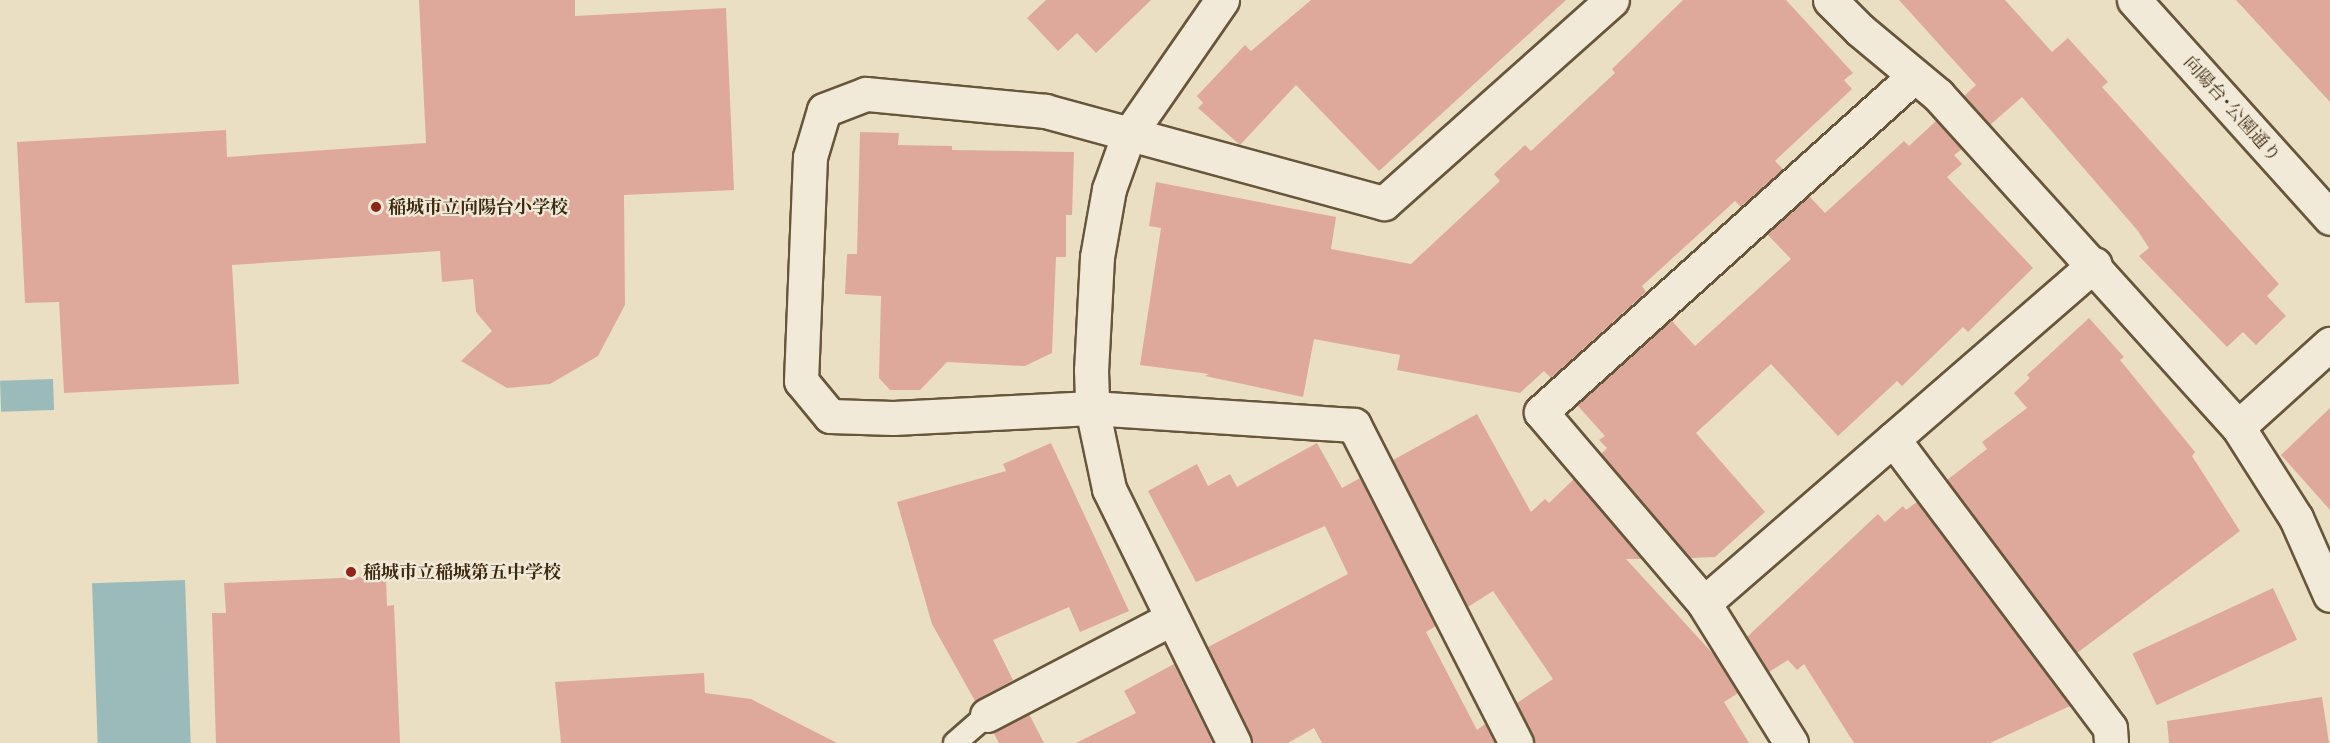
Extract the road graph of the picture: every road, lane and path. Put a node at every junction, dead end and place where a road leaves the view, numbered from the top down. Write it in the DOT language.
graph roads {
  1 [pos="1611,0"];
  2 [pos="1830,0"];
  3 [pos="2134,0"];
  4 [pos="1213,3"];
  5 [pos="1913,76"];
  6 [pos="1128,136"];
  7 [pos="2330,218"];
  8 [pos="2095,264"];
  9 [pos="2330,344"];
  10 [pos="1092,408"];
  11 [pos="2238,427"];
  12 [pos="1893,439"];
  13 [pos="2330,595"];
  14 [pos="1704,603"];
  15 [pos="1171,619"];
  16 [pos="987,714"];
  17 [pos="955,743"];
  18 [pos="1234,743"];
  19 [pos="1516,743"];
  20 [pos="1791,743"];
  21 [pos="2111,743"];
  1 -- 6 [label="street"];
  2 -- 5 [label="street"];
  3 -- 7 [label="street, 向陽台･公園通り"];
  4 -- 6 [label="street"];
  5 -- 8 [label="street"];
  5 -- 14 [label="street"];
  6 -- 10 [label="street"];
  6 -- 10 [label="street"];
  8 -- 11 [label="street"];
  8 -- 12 [label="street"];
  9 -- 11 [label="street"];
  10 -- 15 [label="street"];
  10 -- 19 [label="street"];
  11 -- 13 [label="street"];
  12 -- 14 [label="street"];
  12 -- 21 [label="street"];
  14 -- 20 [label="street"];
  15 -- 16 [label="street"];
  15 -- 18 [label="street"];
  16 -- 17 [label="lane"];
}
